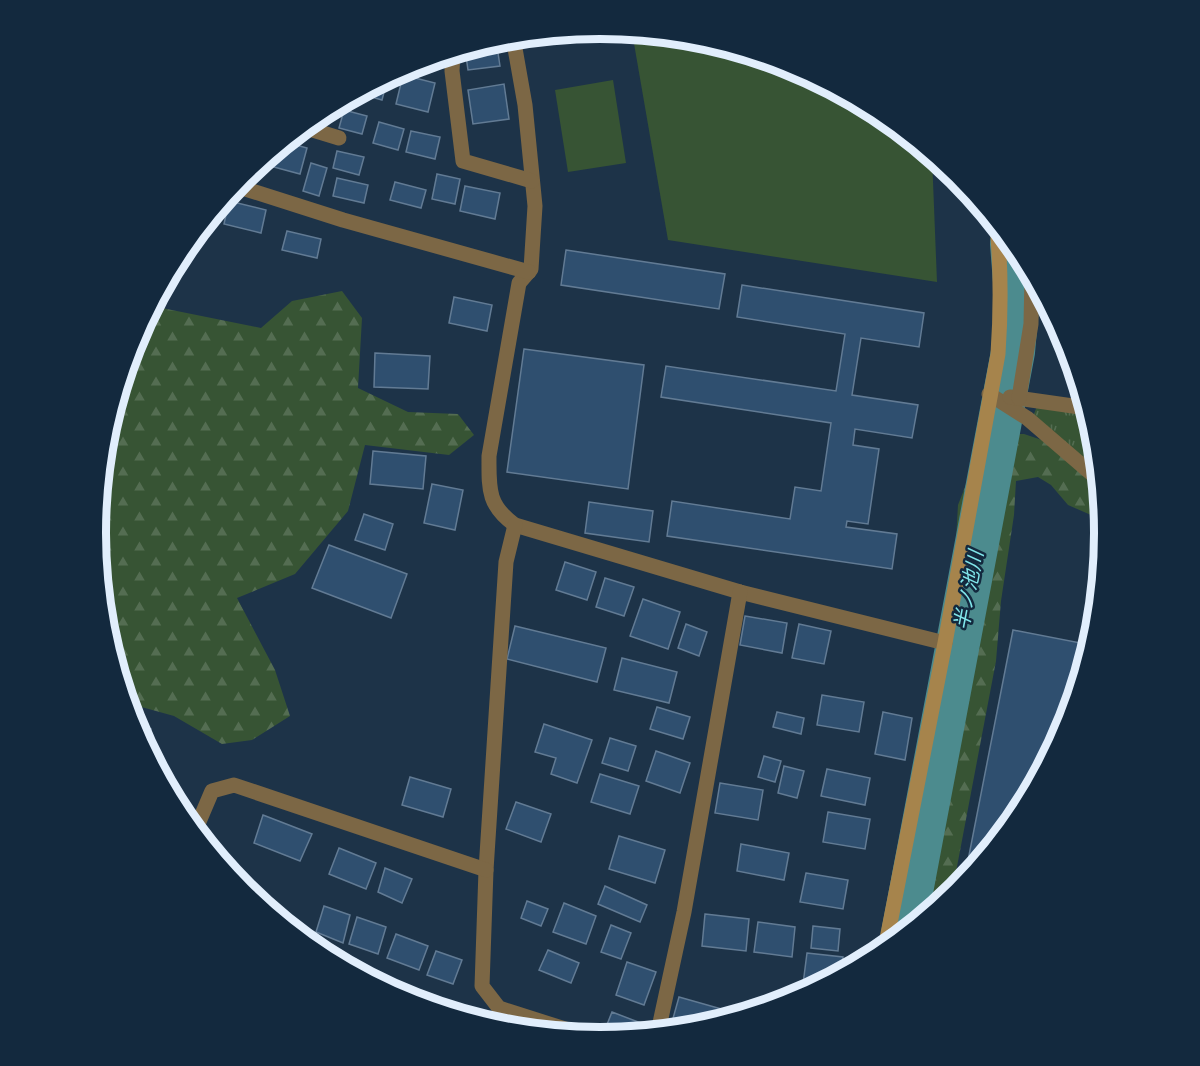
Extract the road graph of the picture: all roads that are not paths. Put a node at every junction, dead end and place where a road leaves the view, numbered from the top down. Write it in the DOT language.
graph roads {
  1 [pos="515,46"];
  2 [pos="453,62"];
  3 [pos="314,130"];
  4 [pos="339,138"];
  5 [pos="532,181"];
  6 [pos="246,189"];
  7 [pos="998,241"];
  8 [pos="529,272"];
  9 [pos="1032,293"];
  10 [pos="989,394"];
  11 [pos="1019,398"];
  12 [pos="1077,407"];
  13 [pos="1090,473"];
  14 [pos="515,525"];
  15 [pos="740,592"];
  16 [pos="945,643"];
  17 [pos="199,821"];
  18 [pos="486,870"];
  19 [pos="888,934"];
  20 [pos="660,1023"];
  21 [pos="550,1024"];
  1 -- 5 [label="street"];
  2 -- 5 [label="street"];
  3 -- 4 [label="street"];
  5 -- 8 [label="street"];
  6 -- 8 [label="street"];
  7 -- 10 [label="street"];
  8 -- 14 [label="street"];
  9 -- 11 [label="street"];
  10 -- 11 [label="street"];
  10 -- 13 [label="street"];
  10 -- 16 [label="street"];
  11 -- 12 [label="street"];
  14 -- 15 [label="street"];
  14 -- 18 [label="street"];
  15 -- 16 [label="street"];
  15 -- 20 [label="street"];
  16 -- 19 [label="street"];
  17 -- 18 [label="street"];
  18 -- 21 [label="street"];
}
